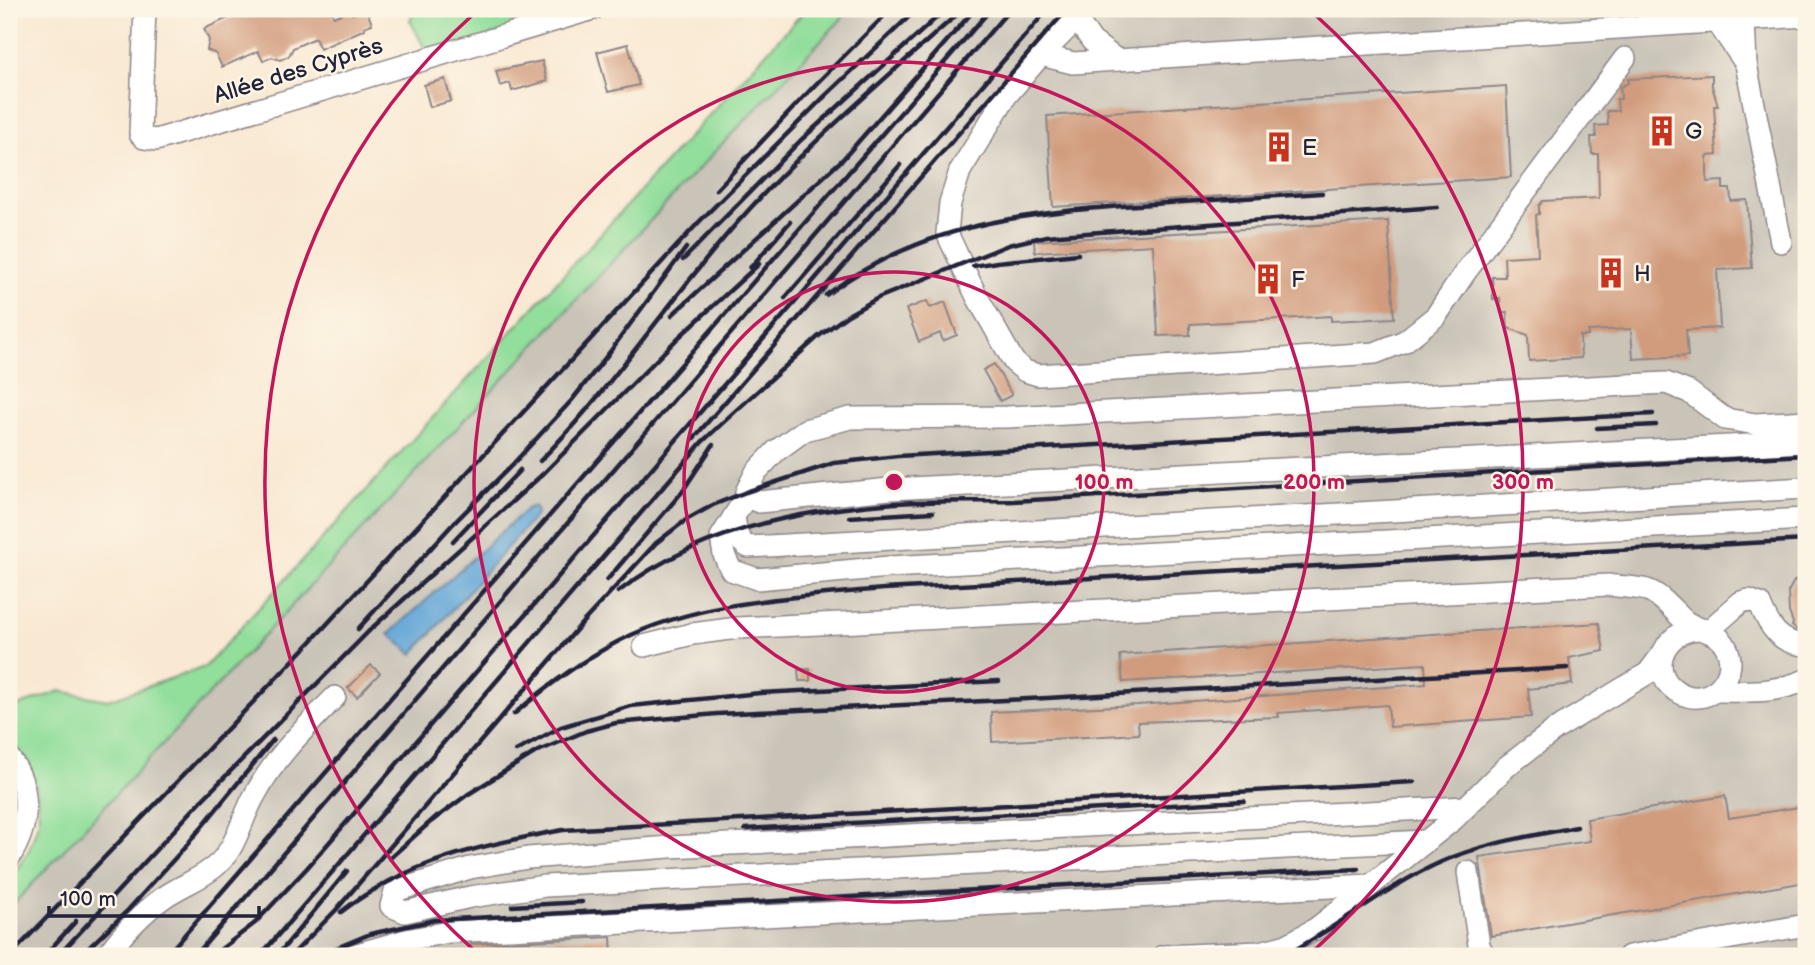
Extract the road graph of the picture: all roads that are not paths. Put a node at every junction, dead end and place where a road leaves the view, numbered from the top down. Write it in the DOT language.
graph roads {
  1 [pos="145,9"];
  2 [pos="593,9"];
  3 [pos="1082,14"];
  4 [pos="1806,16"];
  5 [pos="1744,20"];
  6 [pos="1717,22"];
  7 [pos="1657,25"];
  8 [pos="1628,27"];
  9 [pos="1041,55"];
  10 [pos="1625,58"];
  11 [pos="1117,60"];
  12 [pos="1746,64"];
  13 [pos="1781,242"];
  14 [pos="1806,421"];
  15 [pos="1806,442"];
  16 [pos="1806,488"];
  17 [pos="746,497"];
  18 [pos="734,516"];
  19 [pos="1806,519"];
  20 [pos="1633,589"];
  21 [pos="1741,602"];
  22 [pos="1704,630"];
  23 [pos="1806,645"];
  24 [pos="644,646"];
  25 [pos="1665,649"];
  26 [pos="1729,657"];
  27 [pos="1806,680"];
  28 [pos="1778,690"];
  29 [pos="1716,691"];
  30 [pos="1679,693"];
  31 [pos="335,697"];
  32 [pos="1609,698"];
  33 [pos="9,758"];
  34 [pos="1466,807"];
  35 [pos="1425,841"];
  36 [pos="9,858"];
  37 [pos="1468,872"];
  38 [pos="1370,885"];
  39 [pos="1806,925"];
  40 [pos="107,955"];
  41 [pos="350,956"];
  42 [pos="1163,956"];
  43 [pos="1484,956"];
  44 [pos="1629,956"];
  1 -- 2 [label="street, Allée des Cyprès"];
  3 -- 9 [label="street"];
  3 -- 11 [label="street"];
  4 -- 5 [label="street"];
  5 -- 6 [label="street"];
  5 -- 12 [label="street"];
  6 -- 7 [label="street"];
  6 -- 12 [label="street"];
  7 -- 8 [label="street"];
  7 -- 10 [label="street"];
  8 -- 10 [label="street"];
  8 -- 11 [label="street"];
  9 -- 10 [label="street"];
  9 -- 11 [label="street"];
  12 -- 13 [label="street"];
  14 -- 17 [label="street"];
  15 -- 17 [label="street"];
  16 -- 18 [label="street"];
  17 -- 18 [label="street"];
  18 -- 19 [label="street"];
  20 -- 22 [label="street"];
  20 -- 24 [label="street"];
  20 -- 25 [label="street"];
  21 -- 22 [label="street"];
  21 -- 23 [label="street"];
  21 -- 26 [label="street"];
  22 -- 25 [label="street"];
  22 -- 26 [label="street"];
  25 -- 30 [label="street"];
  25 -- 32 [label="street"];
  26 -- 28 [label="street"];
  26 -- 29 [label="street"];
  27 -- 28 [label="street"];
  28 -- 29 [label="street"];
  29 -- 30 [label="street"];
  30 -- 32 [label="street"];
  31 -- 40 [label="street"];
  32 -- 34 [label="street"];
  33 -- 36 [label="street"];
  34 -- 35 [label="street"];
  34 -- 35 [label="street"];
  35 -- 38 [label="street"];
  37 -- 43 [label="street"];
  38 -- 41 [label="street"];
  38 -- 42 [label="street"];
  39 -- 44 [label="street"];
}
